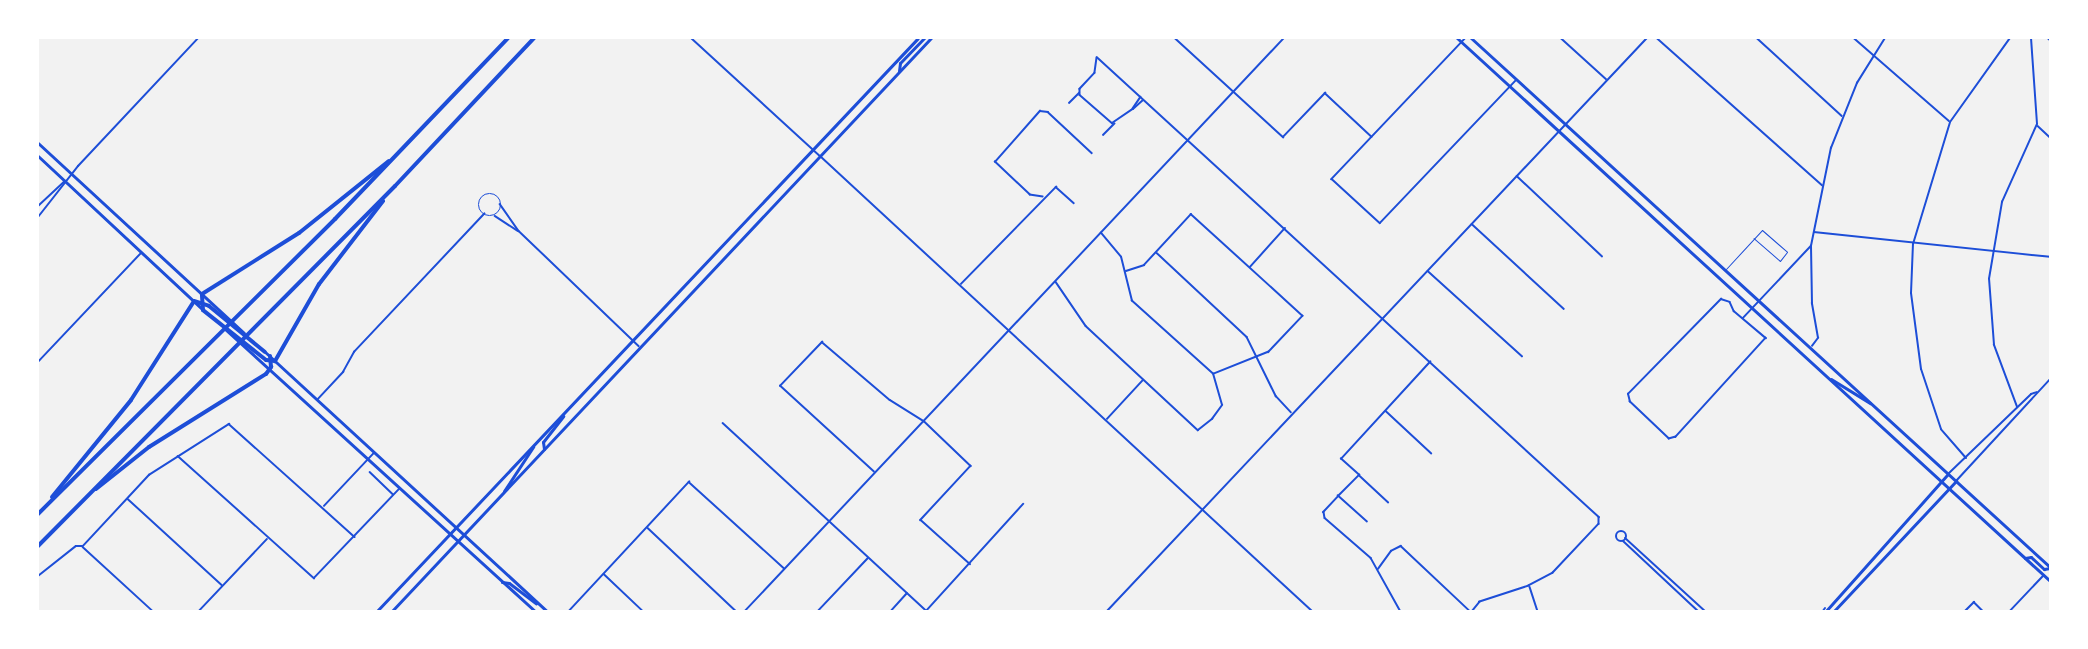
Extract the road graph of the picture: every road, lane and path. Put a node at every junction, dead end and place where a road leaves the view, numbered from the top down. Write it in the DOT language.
graph roads {
  1 [pos="198,38"];
  2 [pos="508,38"];
  3 [pos="534,38"];
  4 [pos="690,38"];
  5 [pos="918,38"];
  6 [pos="924,38"];
  7 [pos="931,38"];
  8 [pos="1175,38"];
  9 [pos="1284,38"];
  10 [pos="1457,38"];
  11 [pos="1468,38"];
  12 [pos="1561,38"];
  13 [pos="1647,38"];
  14 [pos="1657,38"];
  15 [pos="1757,38"];
  16 [pos="1854,38"];
  17 [pos="1885,38"];
  18 [pos="2010,38"];
  19 [pos="2031,38"];
  20 [pos="2048,38"];
  21 [pos="2050,40"];
  22 [pos="1462,42"];
  23 [pos="1873,55"];
  24 [pos="899,72"];
  25 [pos="1606,79"];
  26 [pos="1517,80"];
  27 [pos="1511,86"];
  28 [pos="1233,92"];
  29 [pos="1079,93"];
  30 [pos="1143,98"];
  31 [pos="1069,104"];
  32 [pos="1842,116"];
  33 [pos="1950,122"];
  34 [pos="1114,123"];
  35 [pos="1565,124"];
  36 [pos="2037,124"];
  37 [pos="1559,130"];
  38 [pos="1103,135"];
  39 [pos="1372,137"];
  40 [pos="2050,137"];
  41 [pos="1188,139"];
  42 [pos="38,143"];
  43 [pos="812,149"];
  44 [pos="1092,153"];
  45 [pos="38,156"];
  46 [pos="820,156"];
  47 [pos="395,158"];
  48 [pos="71,174"];
  49 [pos="1516,175"];
  50 [pos="65,181"];
  51 [pos="1822,185"];
  52 [pos="395,186"];
  53 [pos="1043,197"];
  54 [pos="1074,203"];
  55 [pos="500,204"];
  56 [pos="38,206"];
  57 [pos="484,214"];
  58 [pos="493,215"];
  59 [pos="38,217"];
  60 [pos="1472,224"];
  61 [pos="1285,228"];
  62 [pos="519,231"];
  63 [pos="1100,232"];
  64 [pos="1814,232"];
  65 [pos="1754,238"];
  66 [pos="1913,244"];
  67 [pos="1812,246"];
  68 [pos="141,252"];
  69 [pos="1156,252"];
  70 [pos="1990,252"];
  71 [pos="1602,256"];
  72 [pos="2050,257"];
  73 [pos="1249,268"];
  74 [pos="1725,270"];
  75 [pos="1125,271"];
  76 [pos="1427,271"];
  77 [pos="1055,281"];
  78 [pos="961,284"];
  79 [pos="202,294"];
  80 [pos="1759,301"];
  81 [pos="194,302"];
  82 [pos="201,302"];
  83 [pos="1753,308"];
  84 [pos="203,309"];
  85 [pos="1564,309"];
  86 [pos="216,314"];
  87 [pos="1382,318"];
  88 [pos="1743,319"];
  89 [pos="1011,329"];
  90 [pos="633,340"];
  91 [pos="640,346"];
  92 [pos="1810,348"];
  93 [pos="255,349"];
  94 [pos="265,352"];
  95 [pos="270,356"];
  96 [pos="1522,356"];
  97 [pos="1258,357"];
  98 [pos="273,361"];
  99 [pos="38,362"];
  100 [pos="1430,362"];
  101 [pos="270,370"];
  102 [pos="1213,374"];
  103 [pos="1830,379"];
  104 [pos="2050,379"];
  105 [pos="1144,380"];
  106 [pos="2037,392"];
  107 [pos="317,400"];
  108 [pos="1871,404"];
  109 [pos="2018,407"];
  110 [pos="1385,410"];
  111 [pos="1291,412"];
  112 [pos="563,414"];
  113 [pos="1107,419"];
  114 [pos="924,421"];
  115 [pos="723,423"];
  116 [pos="533,446"];
  117 [pos="544,449"];
  118 [pos="374,452"];
  119 [pos="1431,453"];
  120 [pos="178,455"];
  121 [pos="1966,458"];
  122 [pos="368,459"];
  123 [pos="370,472"];
  124 [pos="874,473"];
  125 [pos="1948,474"];
  126 [pos="1359,475"];
  127 [pos="1942,481"];
  128 [pos="1956,482"];
  129 [pos="400,488"];
  130 [pos="1950,489"];
  131 [pos="394,494"];
  132 [pos="1338,496"];
  133 [pos="127,498"];
  134 [pos="81,500"];
  135 [pos="498,500"];
  136 [pos="1388,502"];
  137 [pos="1023,504"];
  138 [pos="323,508"];
  139 [pos="1203,509"];
  140 [pos="38,514"];
  141 [pos="830,521"];
  142 [pos="1367,522"];
  143 [pos="456,527"];
  144 [pos="647,528"];
  145 [pos="449,534"];
  146 [pos="465,535"];
  147 [pos="355,537"];
  148 [pos="268,538"];
  149 [pos="458,542"];
  150 [pos="38,546"];
  151 [pos="83,546"];
  152 [pos="868,557"];
  153 [pos="2025,558"];
  154 [pos="970,564"];
  155 [pos="2050,568"];
  156 [pos="785,569"];
  157 [pos="1378,570"];
  158 [pos="603,574"];
  159 [pos="2044,575"];
  160 [pos="2050,575"];
  161 [pos="38,576"];
  162 [pos="2050,581"];
  163 [pos="502,582"];
  164 [pos="222,585"];
  165 [pos="1529,586"];
  166 [pos="907,593"];
  167 [pos="540,604"];
  168 [pos="1824,610"];
  169 [pos="927,611"];
  170 [pos="154,612"];
  171 [pos="198,612"];
  172 [pos="376,612"];
  173 [pos="391,612"];
  174 [pos="536,612"];
  175 [pos="548,612"];
  176 [pos="568,612"];
  177 [pos="644,612"];
  178 [pos="737,612"];
  179 [pos="744,612"];
  180 [pos="817,612"];
  181 [pos="890,612"];
  182 [pos="1106,612"];
  183 [pos="1313,612"];
  184 [pos="1401,612"];
  185 [pos="1472,612"];
  186 [pos="1538,612"];
  187 [pos="1699,612"];
  188 [pos="1706,612"];
  189 [pos="1833,612"];
  190 [pos="1964,612"];
  191 [pos="1984,612"];
  192 [pos="2009,612"];
  1 -- 48 [label="main road"];
  2 -- 47 [label="highway"];
  3 -- 52 [label="highway"];
  4 -- 43 [label="main road"];
  5 -- 43 [label="main road"];
  6 -- 24 [label="main road"];
  7 -- 24 [label="main road"];
  8 -- 28 [label="street"];
  9 -- 28 [label="street"];
  10 -- 22 [label="main road"];
  11 -- 22 [label="street"];
  11 -- 26 [label="main road"];
  12 -- 25 [label="street"];
  13 -- 25 [label="main road"];
  14 -- 51 [label="street"];
  15 -- 32 [label="street"];
  16 -- 23 [label="street"];
  17 -- 23 [label="street"];
  18 -- 33 [label="main road"];
  19 -- 36 [label="street"];
  20 -- 21 [label="street"];
  22 -- 27 [label="main road"];
  22 -- 39 [label="street"];
  23 -- 32 [label="street"];
  23 -- 33 [label="street"];
  24 -- 46 [label="main road"];
  25 -- 35 [label="main road"];
  26 -- 27 [label="street"];
  26 -- 35 [label="main road"];
  27 -- 37 [label="main road"];
  27 -- 39 [label="street"];
  28 -- 39 [label="street"];
  28 -- 41 [label="street"];
  29 -- 30 [label="street"];
  29 -- 31 [label="street"];
  29 -- 34 [label="street"];
  30 -- 34 [label="street"];
  30 -- 41 [label="street"];
  32 -- 51 [label="street"];
  33 -- 66 [label="main road"];
  34 -- 38 [label="street"];
  35 -- 37 [label="main road"];
  35 -- 74 [label="main road"];
  36 -- 40 [label="street"];
  36 -- 70 [label="street"];
  37 -- 49 [label="main road"];
  37 -- 83 [label="main road"];
  41 -- 61 [label="street"];
  41 -- 63 [label="street"];
  42 -- 48 [label="main road"];
  43 -- 46 [label="main road"];
  43 -- 90 [label="main road"];
  44 -- 53 [label="street"];
  45 -- 50 [label="main road"];
  46 -- 78 [label="main road"];
  46 -- 91 [label="main road"];
  47 -- 79 [label="highway"];
  47 -- 140 [label="highway"];
  48 -- 50 [label="main road"];
  48 -- 79 [label="main road"];
  49 -- 60 [label="main road"];
  49 -- 71 [label="street"];
  50 -- 56 [label="main road"];
  50 -- 59 [label="main road"];
  50 -- 68 [label="main road"];
  51 -- 64 [label="street"];
  52 -- 98 [label="highway"];
  52 -- 134 [label="highway"];
  53 -- 54 [label="street"];
  53 -- 78 [label="street"];
  55 -- 57 [label="street"];
  55 -- 58 [label="street"];
  55 -- 62 [label="street"];
  57 -- 58 [label="street"];
  57 -- 107 [label="street"];
  58 -- 62 [label="street"];
  60 -- 76 [label="main road"];
  60 -- 85 [label="street"];
  61 -- 73 [label="street"];
  61 -- 87 [label="street"];
  62 -- 90 [label="street"];
  63 -- 75 [label="street"];
  63 -- 77 [label="street"];
  64 -- 66 [label="street"];
  64 -- 67 [label="street"];
  65 -- 65 [label="lane"];
  65 -- 74 [label="lane"];
  66 -- 70 [label="street"];
  66 -- 121 [label="main road"];
  67 -- 80 [label="street"];
  67 -- 92 [label="street"];
  68 -- 81 [label="main road"];
  68 -- 99 [label="street"];
  69 -- 73 [label="street"];
  69 -- 75 [label="street"];
  69 -- 97 [label="street"];
  70 -- 72 [label="street"];
  70 -- 109 [label="street"];
  73 -- 97 [label="street"];
  74 -- 80 [label="main road"];
  75 -- 102 [label="street"];
  76 -- 87 [label="main road"];
  76 -- 96 [label="street"];
  77 -- 89 [label="street"];
  77 -- 105 [label="street"];
  78 -- 89 [label="main road"];
  79 -- 82 [label="highway"];
  79 -- 86 [label="main road"];
  80 -- 83 [label="street"];
  80 -- 92 [label="main road"];
  81 -- 82 [label="highway"];
  81 -- 84 [label="main road"];
  81 -- 140 [label="highway"];
  82 -- 84 [label="highway"];
  82 -- 86 [label="highway"];
  83 -- 88 [label="street"];
  83 -- 103 [label="main road"];
  84 -- 86 [label="highway"];
  86 -- 93 [label="highway"];
  86 -- 93 [label="main road"];
  87 -- 100 [label="street"];
  87 -- 111 [label="main road"];
  88 -- 88 [label="street"];
  89 -- 113 [label="main road"];
  89 -- 114 [label="street"];
  90 -- 91 [label="street"];
  90 -- 112 [label="main road"];
  91 -- 117 [label="main road"];
  92 -- 108 [label="main road"];
  93 -- 94 [label="highway"];
  93 -- 98 [label="highway"];
  93 -- 101 [label="main road"];
  94 -- 95 [label="main road"];
  95 -- 98 [label="highway"];
  97 -- 102 [label="street"];
  97 -- 111 [label="street"];
  98 -- 101 [label="highway"];
  98 -- 107 [label="main road"];
  100 -- 110 [label="street"];
  100 -- 165 [label="street"];
  101 -- 122 [label="main road"];
  101 -- 134 [label="highway"];
  102 -- 105 [label="street"];
  103 -- 108 [label="main road"];
  103 -- 127 [label="main road"];
  104 -- 106 [label="main road"];
  105 -- 113 [label="street"];
  106 -- 109 [label="main road"];
  106 -- 128 [label="main road"];
  107 -- 118 [label="main road"];
  108 -- 125 [label="main road"];
  109 -- 121 [label="main road"];
  110 -- 119 [label="street"];
  110 -- 126 [label="street"];
  111 -- 139 [label="main road"];
  112 -- 116 [label="main road"];
  112 -- 117 [label="main road"];
  113 -- 139 [label="main road"];
  114 -- 124 [label="street"];
  114 -- 124 [label="street"];
  114 -- 154 [label="street"];
  115 -- 141 [label="street"];
  116 -- 135 [label="main road"];
  116 -- 143 [label="main road"];
  117 -- 135 [label="main road"];
  118 -- 122 [label="street"];
  118 -- 143 [label="main road"];
  120 -- 133 [label="street"];
  120 -- 138 [label="street"];
  120 -- 148 [label="street"];
  121 -- 125 [label="main road"];
  122 -- 129 [label="main road"];
  122 -- 138 [label="street"];
  123 -- 131 [label="street"];
  124 -- 141 [label="street"];
  125 -- 127 [label="main road"];
  125 -- 128 [label="main road"];
  126 -- 132 [label="street"];
  126 -- 136 [label="street"];
  127 -- 130 [label="main road"];
  127 -- 168 [label="main road"];
  128 -- 130 [label="main road"];
  128 -- 155 [label="main road"];
  129 -- 131 [label="street"];
  129 -- 145 [label="main road"];
  130 -- 153 [label="main road"];
  130 -- 189 [label="main road"];
  131 -- 147 [label="street"];
  132 -- 142 [label="street"];
  132 -- 157 [label="street"];
  133 -- 151 [label="street"];
  133 -- 164 [label="street"];
  134 -- 150 [label="highway"];
  135 -- 146 [label="main road"];
  137 -- 154 [label="street"];
  138 -- 147 [label="street"];
  139 -- 182 [label="main road"];
  139 -- 183 [label="main road"];
  141 -- 152 [label="street"];
  141 -- 156 [label="street"];
  143 -- 145 [label="main road"];
  143 -- 146 [label="main road"];
  144 -- 156 [label="street"];
  144 -- 158 [label="street"];
  144 -- 178 [label="street"];
  145 -- 149 [label="main road"];
  145 -- 172 [label="main road"];
  146 -- 149 [label="main road"];
  146 -- 167 [label="main road"];
  147 -- 148 [label="street"];
  148 -- 164 [label="street"];
  149 -- 163 [label="main road"];
  149 -- 173 [label="main road"];
  151 -- 161 [label="street"];
  151 -- 170 [label="street"];
  152 -- 166 [label="street"];
  152 -- 180 [label="street"];
  153 -- 155 [label="main road"];
  153 -- 159 [label="main road"];
  154 -- 169 [label="street"];
  156 -- 179 [label="street"];
  157 -- 184 [label="street"];
  157 -- 185 [label="street"];
  158 -- 176 [label="street"];
  158 -- 177 [label="street"];
  159 -- 160 [label="main road"];
  159 -- 162 [label="main road"];
  159 -- 192 [label="street"];
  163 -- 167 [label="main road"];
  163 -- 174 [label="main road"];
  164 -- 171 [label="street"];
  165 -- 185 [label="street"];
  165 -- 186 [label="street"];
  166 -- 169 [label="street"];
  166 -- 181 [label="street"];
  167 -- 175 [label="main road"];
  187 -- 188 [label="main road"];
  190 -- 191 [label="street"];
}
